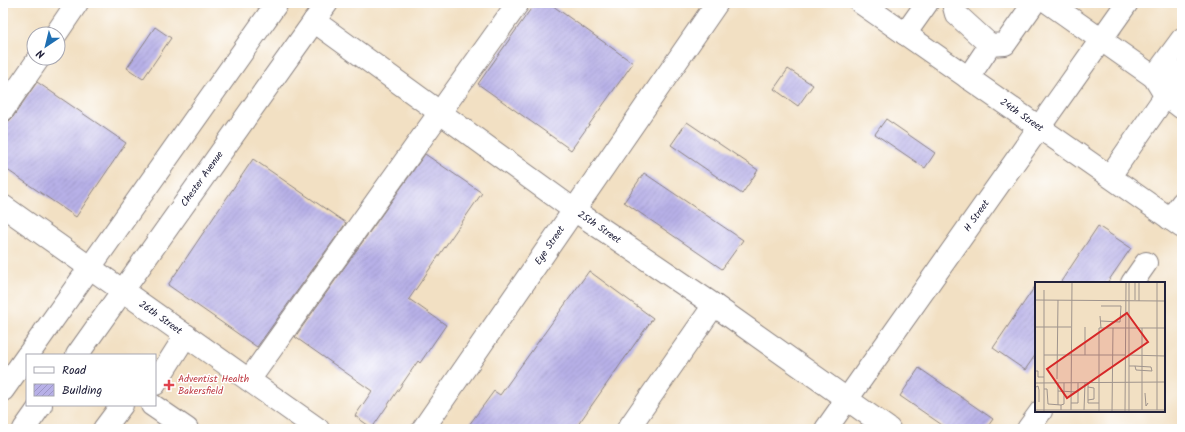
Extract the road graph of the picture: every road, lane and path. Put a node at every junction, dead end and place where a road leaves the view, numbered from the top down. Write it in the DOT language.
graph roads {
  1 [pos="77,3"];
  2 [pos="278,3"];
  3 [pos="327,3"];
  4 [pos="518,3"];
  5 [pos="717,3"];
  6 [pos="927,3"];
  7 [pos="953,3"];
  8 [pos="1034,3"];
  9 [pos="1049,3"];
  10 [pos="1127,3"];
  11 [pos="869,5"];
  12 [pos="318,12"];
  13 [pos="61,26"];
  14 [pos="905,34"];
  15 [pos="1182,39"];
  16 [pos="1101,40"];
  17 [pos="990,45"];
  18 [pos="33,66"];
  19 [pos="1182,72"];
  20 [pos="1154,77"];
  21 [pos="968,78"];
  22 [pos="1174,102"];
  23 [pos="3,110"];
  24 [pos="440,112"];
  25 [pos="1039,128"];
  26 [pos="1110,176"];
  27 [pos="3,206"];
  28 [pos="574,210"];
  29 [pos="1178,217"];
  30 [pos="1146,263"];
  31 [pos="90,268"];
  32 [pos="1133,282"];
  33 [pos="123,290"];
  34 [pos="714,305"];
  35 [pos="186,335"];
  36 [pos="28,354"];
  37 [pos="78,354"];
  38 [pos="26,357"];
  39 [pos="249,380"];
  40 [pos="156,382"];
  41 [pos="3,390"];
  42 [pos="848,399"];
  43 [pos="40,406"];
  44 [pos="121,406"];
  45 [pos="153,406"];
  46 [pos="1040,412"];
  47 [pos="24,429"];
  48 [pos="104,429"];
  49 [pos="187,429"];
  50 [pos="318,429"];
  51 [pos="423,429"];
  52 [pos="628,429"];
  53 [pos="826,429"];
  54 [pos="889,429"];
  55 [pos="1028,429"];
  1 -- 13 [label="street"];
  2 -- 31 [label="street"];
  3 -- 12 [label="street, Chester Avenue"];
  4 -- 24 [label="street"];
  5 -- 28 [label="street, Eye Street"];
  6 -- 14 [label="street"];
  7 -- 17 [label="street"];
  8 -- 17 [label="street"];
  9 -- 16 [label="street"];
  10 -- 16 [label="street, H Street"];
  11 -- 14 [label="street, 24th Street"];
  12 -- 24 [label="street, 25th Street"];
  12 -- 33 [label="street, Chester Avenue"];
  14 -- 21 [label="street, 24th Street"];
  15 -- 20 [label="street"];
  16 -- 20 [label="street"];
  16 -- 25 [label="street, H Street"];
  17 -- 21 [label="street"];
  18 -- 23 [label="street"];
  19 -- 22 [label="street"];
  20 -- 22 [label="street"];
  21 -- 25 [label="street, 24th Street"];
  22 -- 26 [label="street"];
  24 -- 28 [label="street, 25th Street"];
  24 -- 39 [label="street"];
  25 -- 26 [label="street, 24th Street"];
  25 -- 42 [label="street, H Street"];
  26 -- 29 [label="street, 24th Street"];
  27 -- 31 [label="street, 26th Street"];
  28 -- 34 [label="street, 25th Street"];
  28 -- 51 [label="street, Eye Street"];
  30 -- 32 [label="street"];
  31 -- 33 [label="street, 26th Street"];
  31 -- 36 [label="street"];
  33 -- 35 [label="street, 26th Street"];
  33 -- 37 [label="street, Chester Avenue"];
  34 -- 42 [label="street, 25th Street"];
  34 -- 52 [label="street"];
  35 -- 39 [label="street, 26th Street"];
  35 -- 40 [label="street"];
  38 -- 41 [label="street"];
  39 -- 50 [label="street, 26th Street"];
  42 -- 53 [label="street, H Street"];
  42 -- 54 [label="street, 25th Street"];
  43 -- 47 [label="street"];
  44 -- 48 [label="street"];
  45 -- 49 [label="street"];
  46 -- 55 [label="street"];
}
